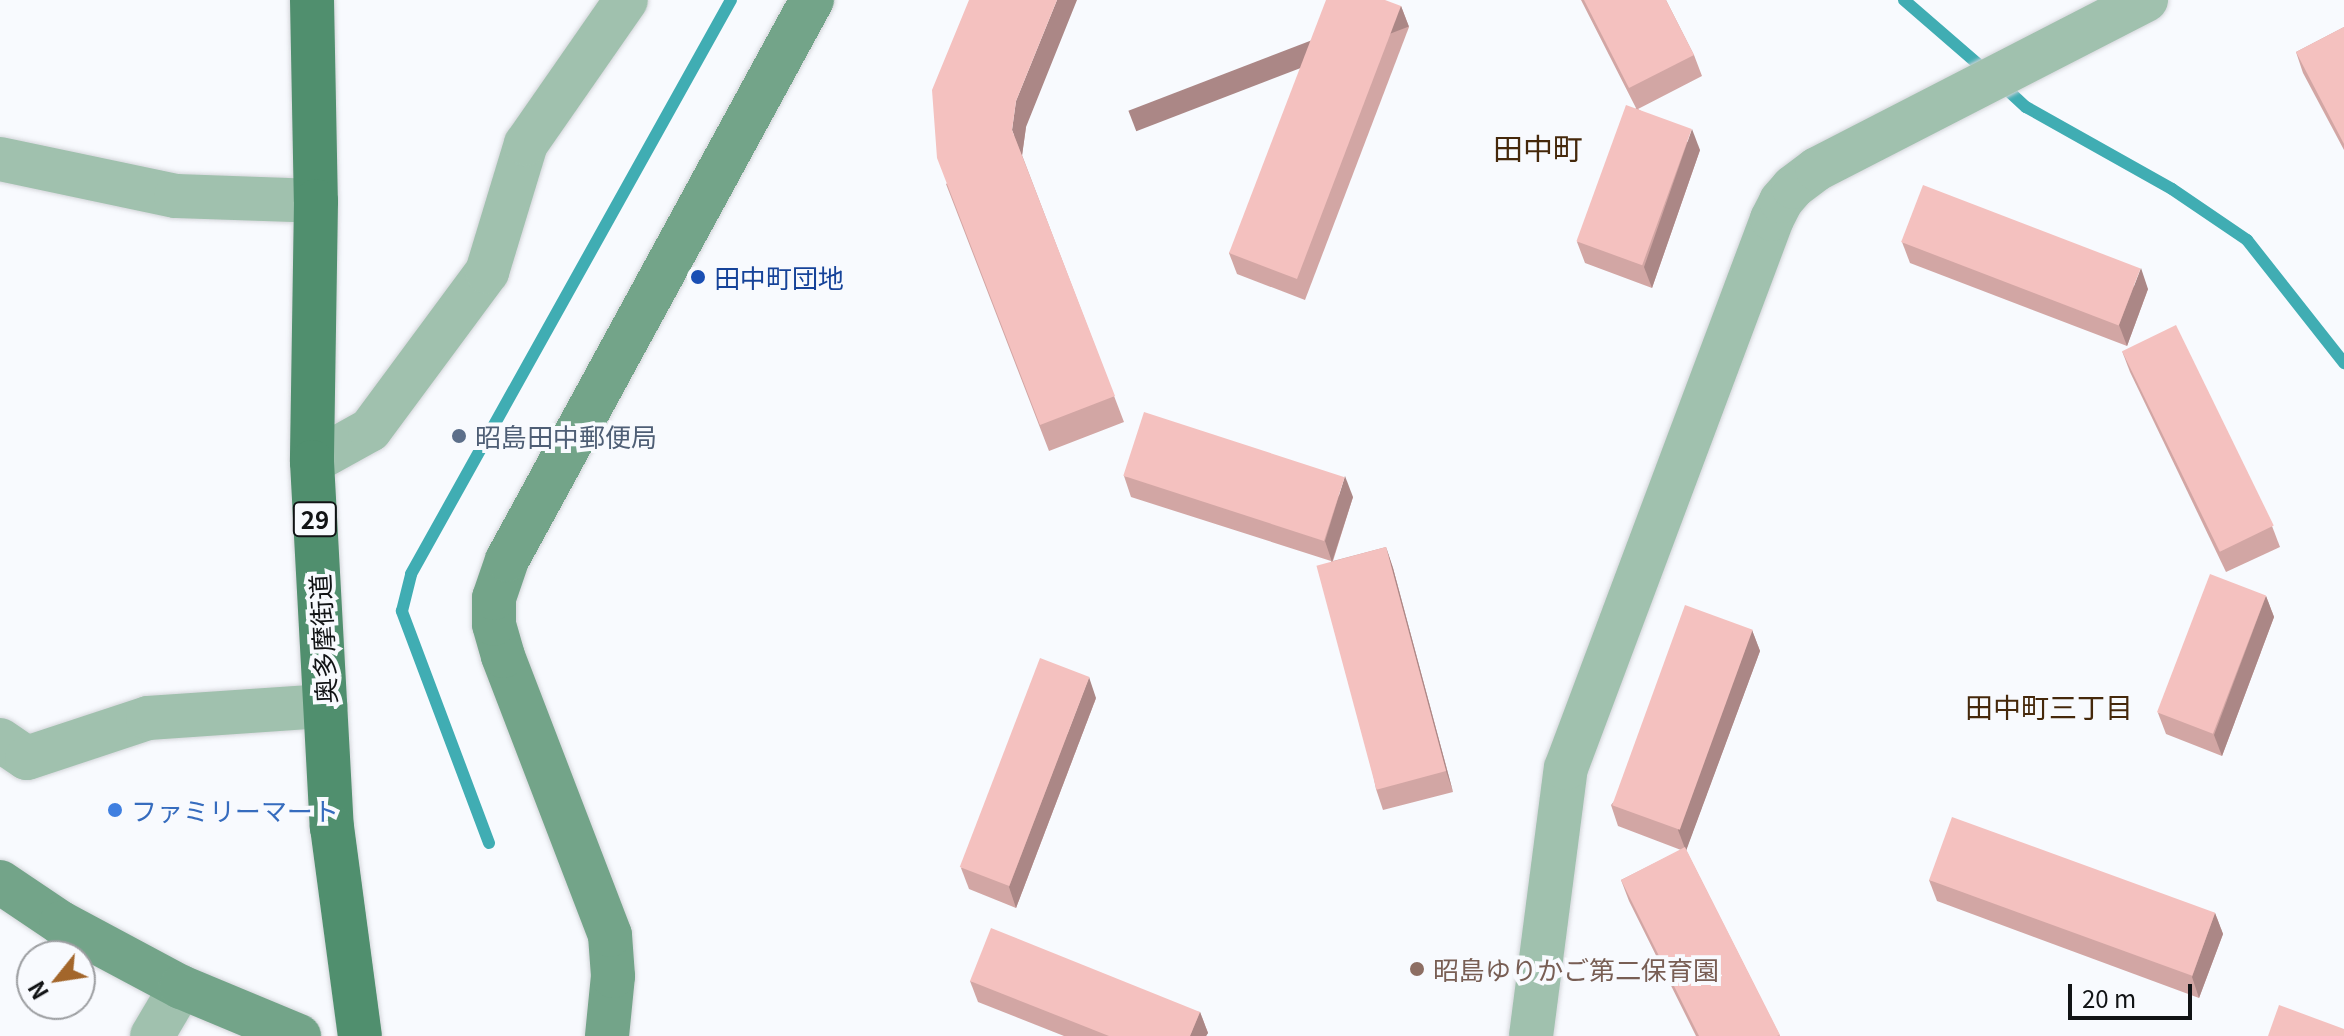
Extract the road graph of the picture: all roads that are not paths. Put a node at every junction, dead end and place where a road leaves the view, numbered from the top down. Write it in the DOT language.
graph roads {
  1 [pos="312,0"];
  2 [pos="626,0"];
  3 [pos="812,0"];
  4 [pos="2146,0"];
  5 [pos="0,159"];
  6 [pos="316,201"];
  7 [pos="312,462"];
  8 [pos="326,706"];
  9 [pos="0,740"];
  10 [pos="0,882"];
  11 [pos="181,987"];
  12 [pos="152,1036"];
  13 [pos="299,1036"];
  14 [pos="360,1036"];
  15 [pos="607,1036"];
  16 [pos="1531,1036"];
  1 -- 6 [label="main road, 奥多摩街道 / 29"];
  2 -- 7 [label="street"];
  3 -- 15 [label="street"];
  4 -- 16 [label="street"];
  5 -- 6 [label="street"];
  6 -- 7 [label="main road, 奥多摩街道 / 29"];
  7 -- 8 [label="main road, 奥多摩街道 / 29"];
  8 -- 9 [label="street"];
  8 -- 14 [label="main road, 奥多摩街道 / 29"];
  10 -- 11 [label="street"];
  11 -- 12 [label="street"];
  11 -- 13 [label="street"];
}
